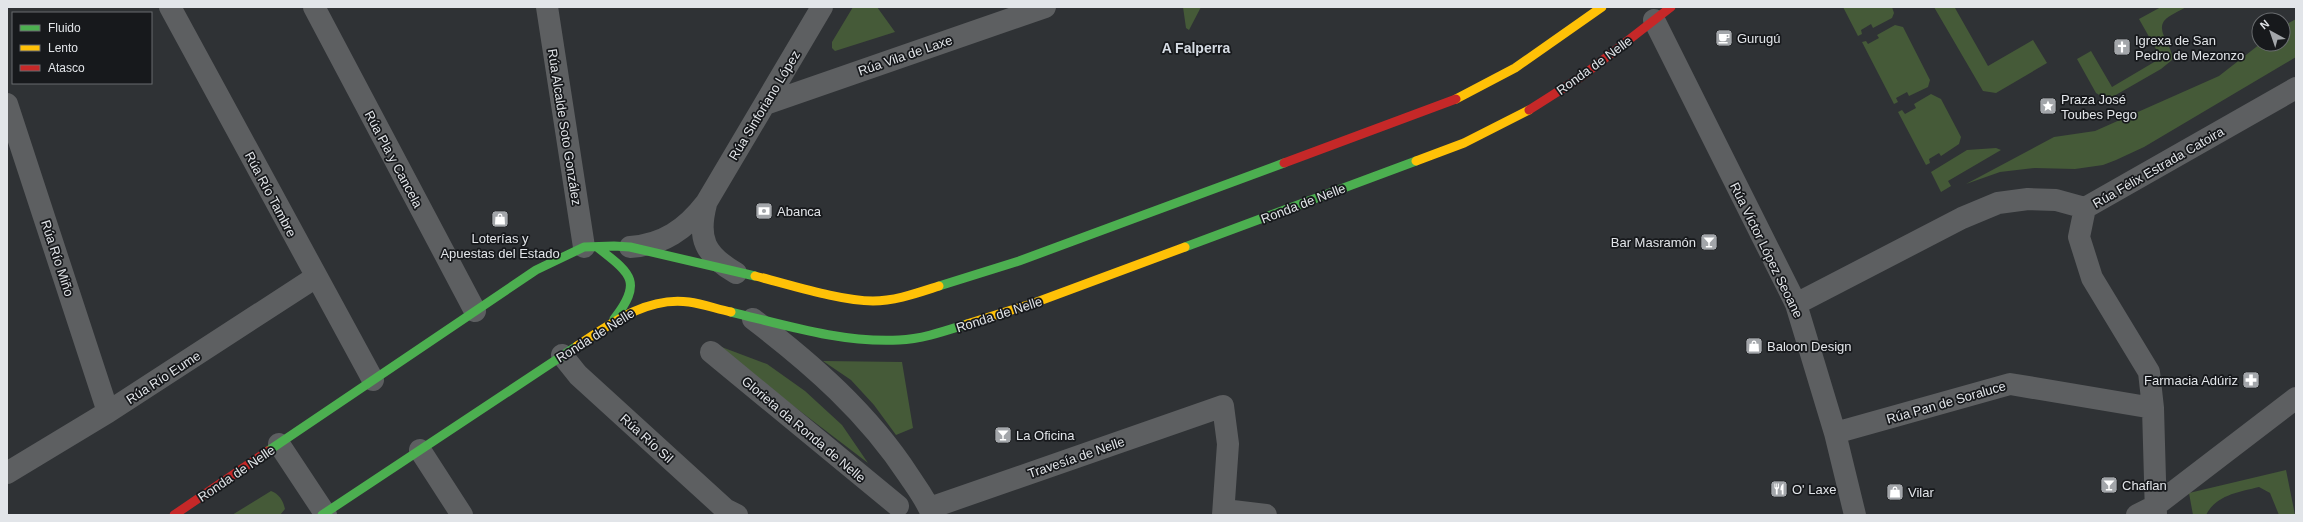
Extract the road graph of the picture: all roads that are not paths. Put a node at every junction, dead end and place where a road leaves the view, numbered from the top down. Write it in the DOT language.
graph roads {
  1 [pos="170,7"];
  2 [pos="314,7"];
  3 [pos="548,7"];
  4 [pos="822,7"];
  5 [pos="1045,7"];
  6 [pos="1602,7"];
  7 [pos="1662,14"];
  8 [pos="2296,88"];
  9 [pos="7,104"];
  10 [pos="764,104"];
  11 [pos="706,203"];
  12 [pos="2085,208"];
  13 [pos="591,247"];
  14 [pos="630,247"];
  15 [pos="736,273"];
  16 [pos="316,278"];
  17 [pos="1796,304"];
  18 [pos="475,310"];
  19 [pos="753,319"];
  20 [pos="610,324"];
  21 [pos="711,352"];
  22 [pos="562,355"];
  23 [pos="373,380"];
  24 [pos="2295,404"];
  25 [pos="2153,408"];
  26 [pos="108,412"];
  27 [pos="1835,433"];
  28 [pos="279,444"];
  29 [pos="420,450"];
  30 [pos="7,474"];
  31 [pos="913,482"];
  32 [pos="895,511"];
  33 [pos="931,512"];
  34 [pos="2149,512"];
  35 [pos="1224,513"];
  36 [pos="324,514"];
  37 [pos="174,515"];
  38 [pos="462,515"];
  39 [pos="737,515"];
  40 [pos="1266,515"];
  41 [pos="1855,515"];
  1 -- 16 [label="street, Rúa Río Tambre"];
  2 -- 18 [label="street, Rúa Pla y Cancela"];
  3 -- 13 [label="street, Rúa Alcalde Soto González"];
  4 -- 10 [label="street, Rúa Sinforiano López"];
  5 -- 10 [label="street, Rúa Vila de Laxe"];
  6 -- 15 [label="street, Ronda de Nelle"];
  7 -- 17 [label="street, Rúa Víctor López Seoane"];
  7 -- 19 [label="street, Ronda de Nelle"];
  8 -- 12 [label="street, Rúa Félix Estrada Catoira"];
  9 -- 26 [label="street, Rúa Río Miño"];
  10 -- 11 [label="street, Rúa Sinforiano López"];
  11 -- 14 [label="street, Rúa Sinforiano López"];
  11 -- 15 [label="street, Rúa Sinforiano López"];
  12 -- 17 [label="street, Rúa Félix Estrada Catoira"];
  12 -- 25 [label="street"];
  13 -- 14 [label="street, Ronda de Nelle"];
  13 -- 18 [label="street, Ronda de Nelle"];
  13 -- 20 [label="street"];
  14 -- 15 [label="street, Ronda de Nelle"];
  16 -- 23 [label="street, Rúa Río Tambre"];
  16 -- 26 [label="street, Rúa Río Eume"];
  17 -- 27 [label="street, Rúa Víctor López Seoane"];
  18 -- 23 [label="street, Ronda de Nelle"];
  19 -- 20 [label="street, Ronda de Nelle"];
  19 -- 31 [label="street"];
  20 -- 22 [label="street, Ronda de Nelle"];
  21 -- 32 [label="street, Glorieta da Ronda de Nelle"];
  22 -- 29 [label="street, Ronda de Nelle"];
  22 -- 39 [label="street, Rúa Río Sil"];
  23 -- 28 [label="street, Ronda de Nelle"];
  24 -- 34 [label="street"];
  25 -- 27 [label="street, Rúa Pan de Soraluce"];
  25 -- 34 [label="street"];
  26 -- 30 [label="street, Rúa Río Eume"];
  27 -- 41 [label="street, Rúa Víctor López Seoane"];
  28 -- 36 [label="street, Ronda de Nelle"];
  28 -- 37 [label="street, Ronda de Nelle"];
  29 -- 36 [label="street, Ronda de Nelle"];
  29 -- 38 [label="street"];
  31 -- 32 [label="street"];
  31 -- 33 [label="street"];
  33 -- 35 [label="street, Travesía de Nelle"];
  35 -- 40 [label="street"];
}
